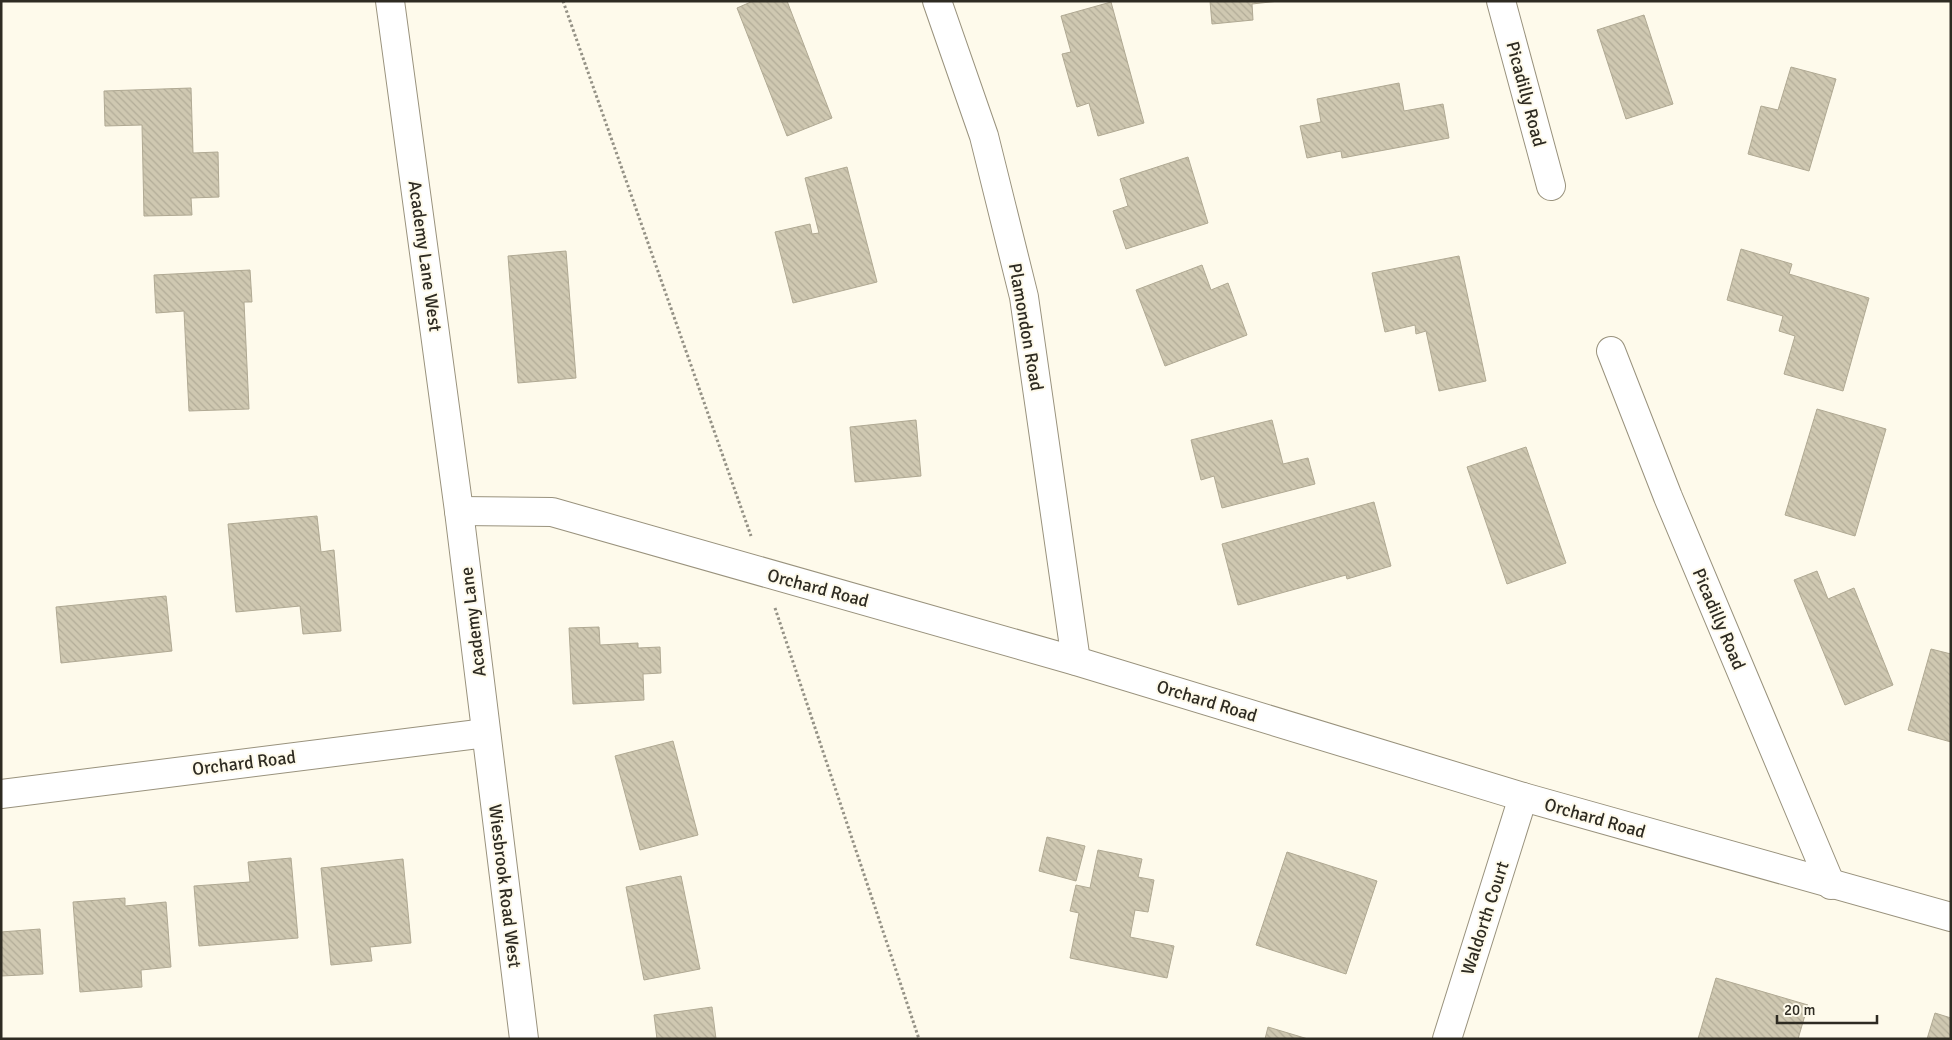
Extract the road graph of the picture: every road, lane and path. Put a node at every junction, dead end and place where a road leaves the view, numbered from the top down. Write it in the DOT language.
graph roads {
  1 [pos="390,1"];
  2 [pos="563,1"];
  3 [pos="937,1"];
  4 [pos="1501,1"];
  5 [pos="1551,186"];
  6 [pos="1610,351"];
  7 [pos="459,511"];
  8 [pos="764,573"];
  9 [pos="1076,661"];
  10 [pos="486,733"];
  11 [pos="1,794"];
  12 [pos="1524,798"];
  13 [pos="1831,884"];
  14 [pos="1951,917"];
  15 [pos="524,1039"];
  16 [pos="920,1039"];
  17 [pos="1447,1039"];
  1 -- 7 [label="street, Academy Lane West"];
  2 -- 8 [label="path"];
  3 -- 9 [label="street, Plamondon Road"];
  4 -- 5 [label="street, Picadilly Road"];
  6 -- 13 [label="street, Picadilly Road"];
  7 -- 8 [label="street, Orchard Road"];
  7 -- 10 [label="street, Academy Lane"];
  8 -- 9 [label="street, Orchard Road"];
  8 -- 16 [label="path"];
  9 -- 12 [label="street, Orchard Road"];
  10 -- 11 [label="street, Orchard Road"];
  10 -- 15 [label="street, Wiesbrook Road West"];
  12 -- 13 [label="street, Orchard Road"];
  12 -- 17 [label="street, Waldorth Court"];
  13 -- 14 [label="street, Orchard Road"];
}
